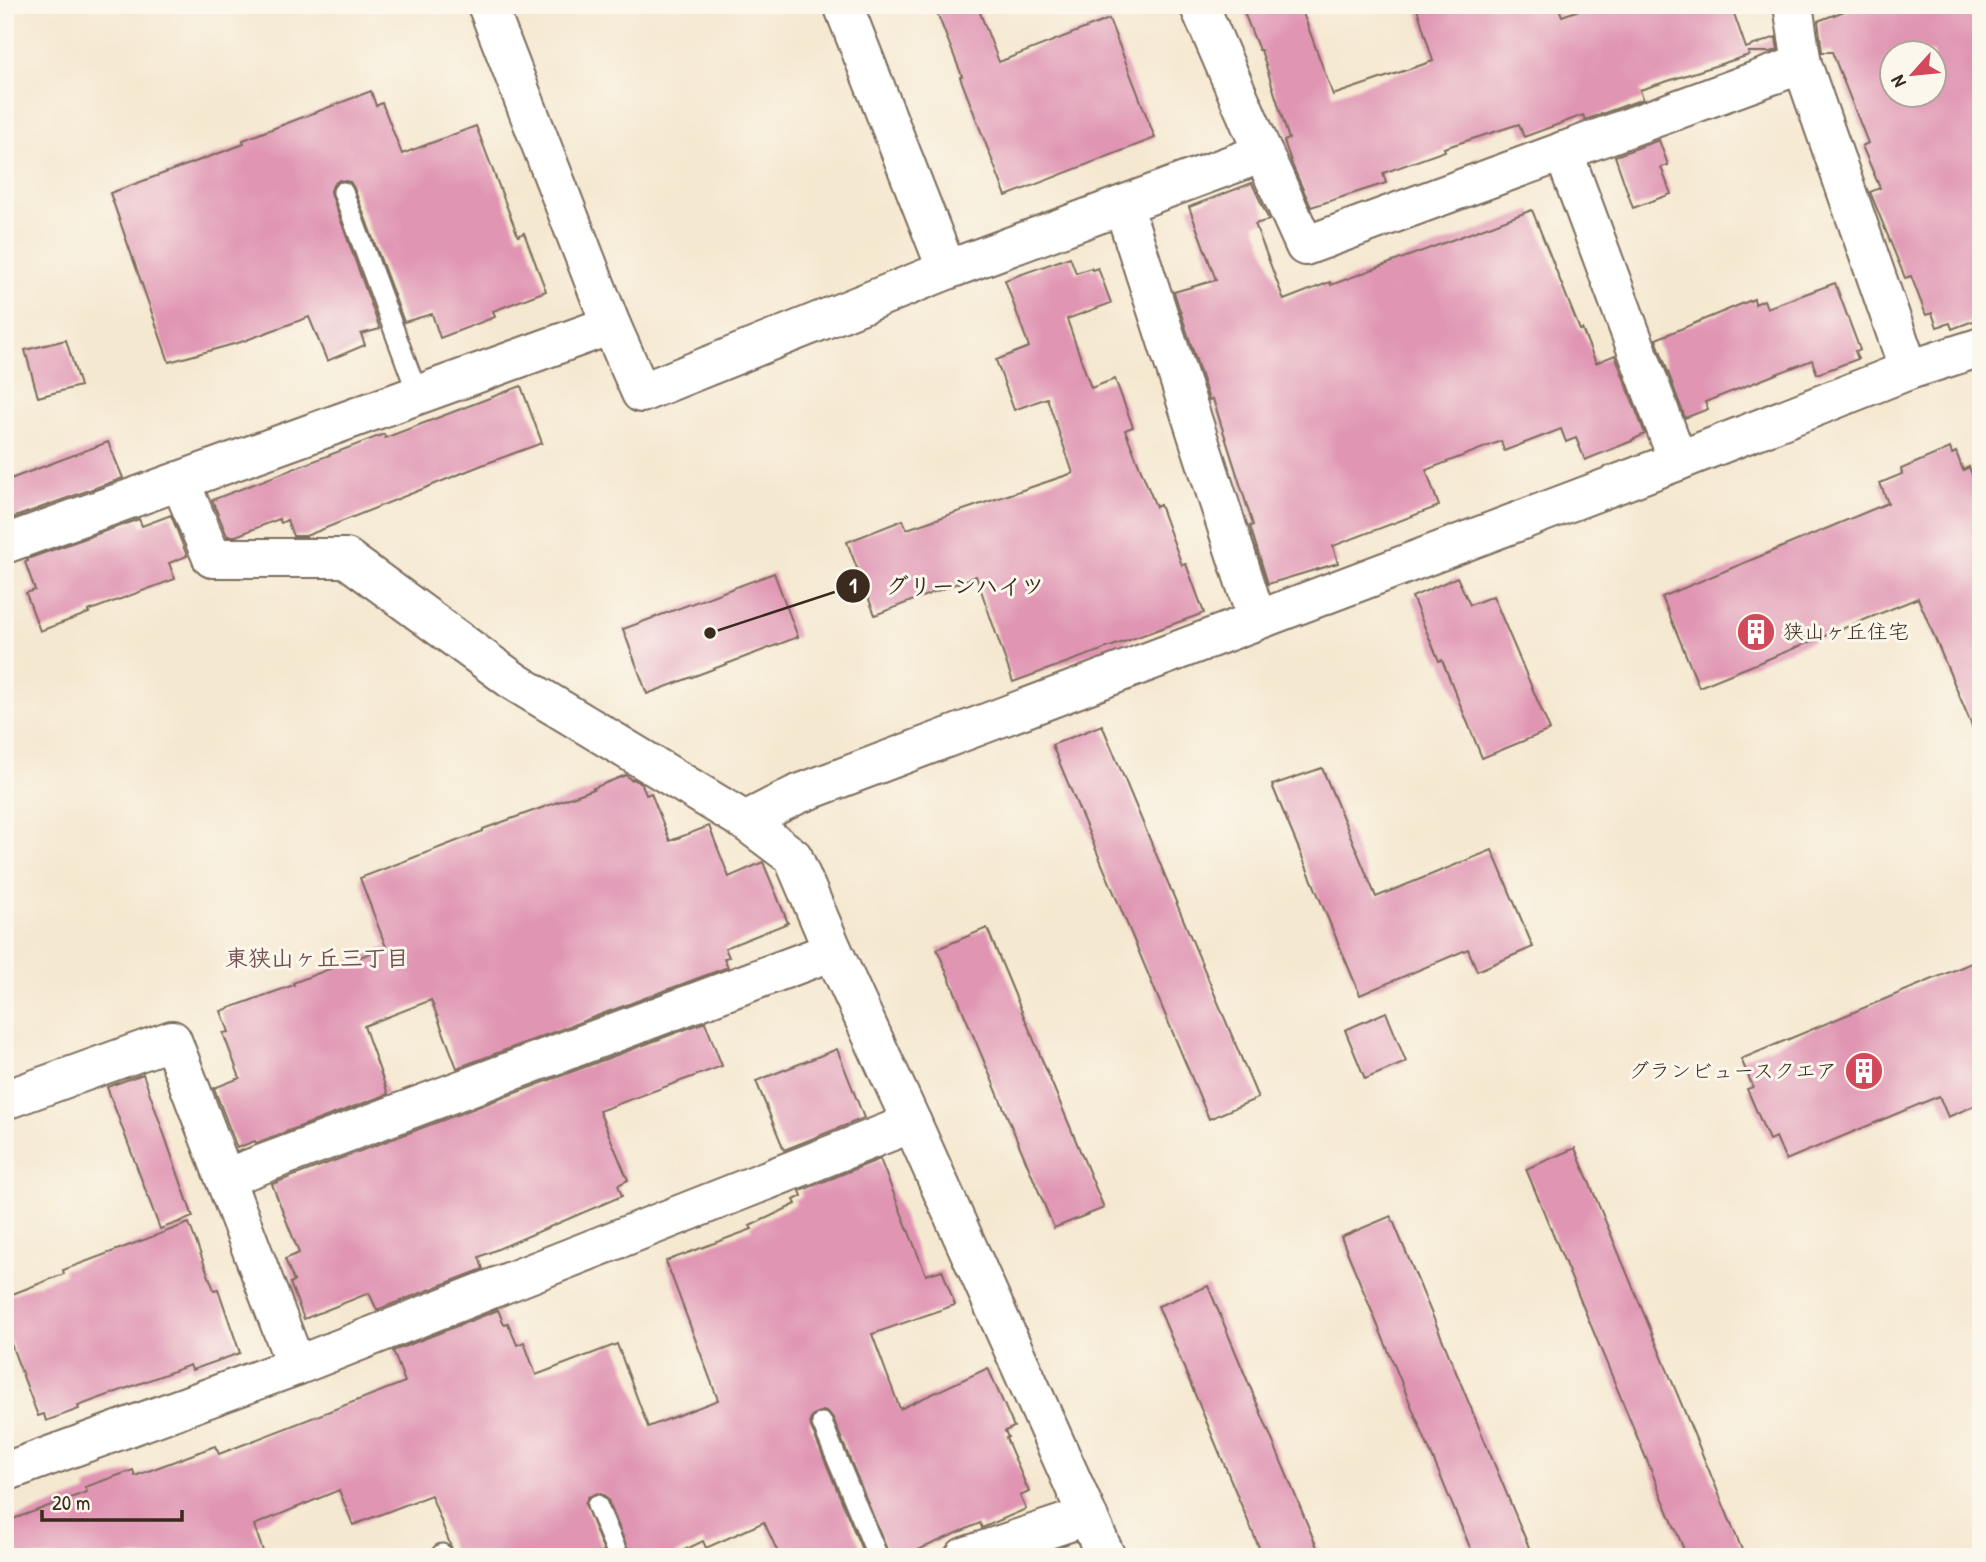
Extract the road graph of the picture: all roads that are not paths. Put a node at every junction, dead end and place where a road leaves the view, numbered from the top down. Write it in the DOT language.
graph roads {
  1 [pos="487,5"];
  2 [pos="843,5"];
  3 [pos="1199,5"];
  4 [pos="1796,6"];
  5 [pos="1802,64"];
  6 [pos="1563,151"];
  7 [pos="1263,153"];
  8 [pos="343,192"];
  9 [pos="1123,205"];
  10 [pos="947,270"];
  11 [pos="611,325"];
  12 [pos="1981,347"];
  13 [pos="1909,370"];
  14 [pos="418,395"];
  15 [pos="1678,461"];
  16 [pos="180,481"];
  17 [pos="5,544"];
  18 [pos="1257,620"];
  19 [pos="745,821"];
  20 [pos="833,951"];
  21 [pos="5,1100"];
  22 [pos="912,1123"];
  23 [pos="225,1178"];
  24 [pos="296,1366"];
  25 [pos="822,1423"];
  26 [pos="5,1472"];
  27 [pos="597,1505"];
  28 [pos="1087,1516"];
  29 [pos="619,1557"];
  30 [pos="877,1557"];
  31 [pos="964,1557"];
  32 [pos="1106,1557"];
  1 -- 11 [label="street"];
  2 -- 10 [label="street"];
  3 -- 7 [label="street"];
  4 -- 5 [label="street"];
  5 -- 6 [label="street"];
  5 -- 13 [label="street"];
  6 -- 7 [label="street"];
  6 -- 15 [label="street"];
  7 -- 9 [label="street"];
  8 -- 14 [label="lane"];
  9 -- 10 [label="street"];
  9 -- 18 [label="street"];
  10 -- 11 [label="street"];
  11 -- 14 [label="street"];
  12 -- 13 [label="street"];
  13 -- 15 [label="street"];
  14 -- 16 [label="street"];
  15 -- 18 [label="street"];
  16 -- 17 [label="street"];
  16 -- 19 [label="street"];
  18 -- 19 [label="street"];
  19 -- 20 [label="street"];
  20 -- 22 [label="street"];
  20 -- 23 [label="street"];
  21 -- 23 [label="street"];
  22 -- 24 [label="street"];
  22 -- 28 [label="street"];
  23 -- 24 [label="street"];
  24 -- 26 [label="street"];
  25 -- 30 [label="lane"];
  27 -- 29 [label="lane"];
  28 -- 31 [label="street"];
  28 -- 32 [label="street"];
}
